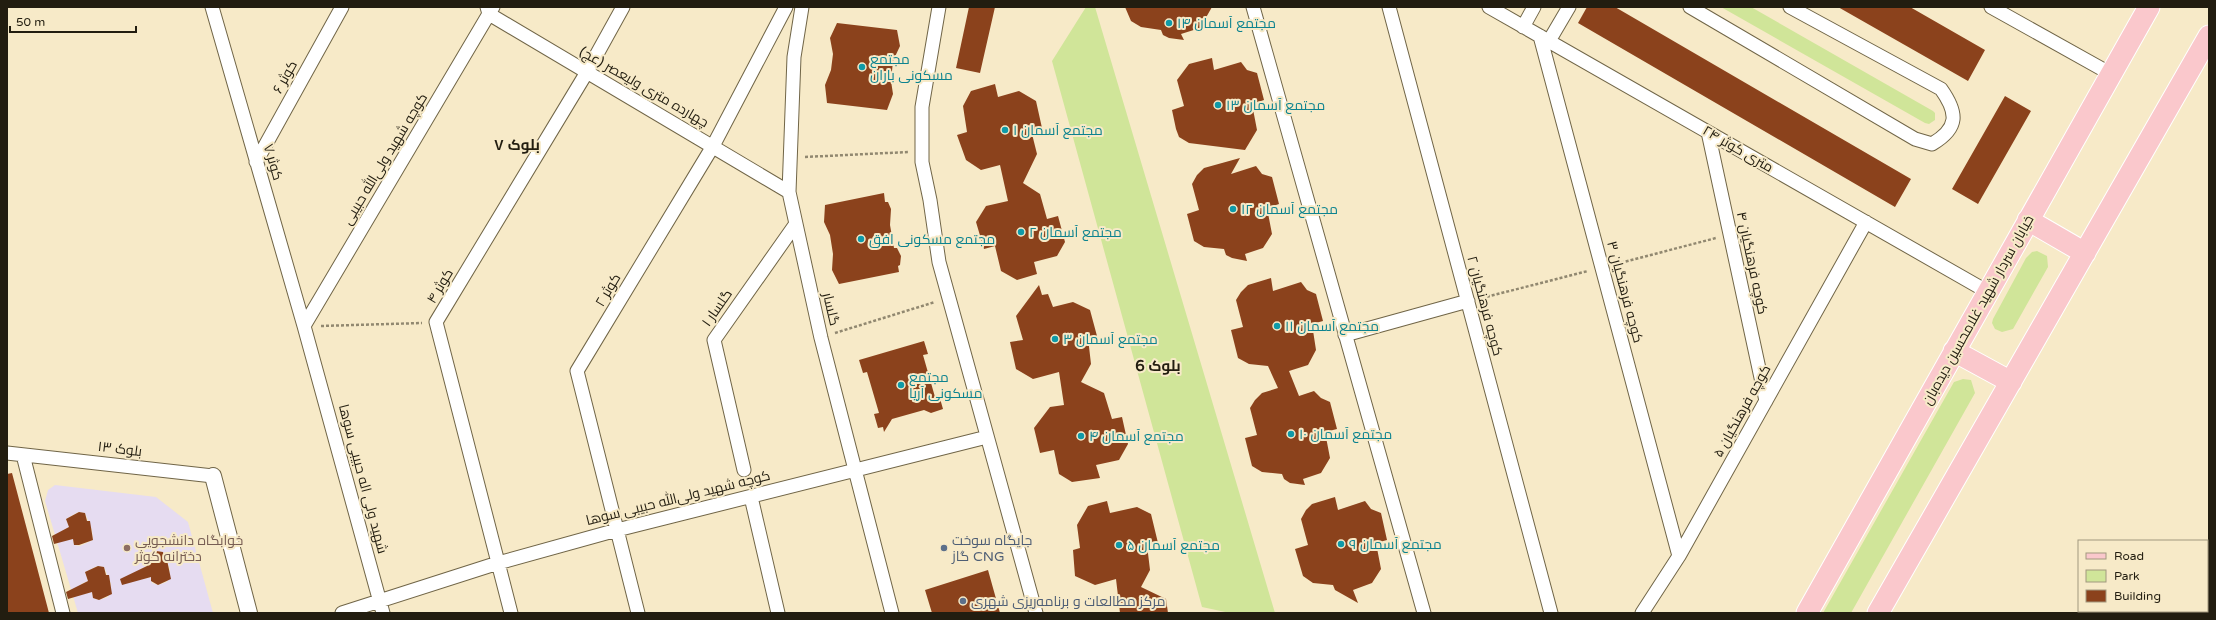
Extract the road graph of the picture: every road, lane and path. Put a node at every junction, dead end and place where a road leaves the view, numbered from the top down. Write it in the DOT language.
graph roads {
  1 [pos="212,7"];
  2 [pos="342,7"];
  3 [pos="623,7"];
  4 [pos="786,7"];
  5 [pos="802,7"];
  6 [pos="939,7"];
  7 [pos="1253,7"];
  8 [pos="1389,7"];
  9 [pos="1489,7"];
  10 [pos="1534,7"];
  11 [pos="1569,7"];
  12 [pos="1690,7"];
  13 [pos="1790,7"];
  14 [pos="2149,7"];
  15 [pos="1995,8"];
  16 [pos="490,9"];
  17 [pos="1523,26"];
  18 [pos="2209,36"];
  19 [pos="1544,39"];
  20 [pos="587,72"];
  21 [pos="2111,74"];
  22 [pos="1708,132"];
  23 [pos="713,146"];
  24 [pos="922,151"];
  25 [pos="789,158"];
  26 [pos="256,162"];
  27 [pos="788,192"];
  28 [pos="2028,220"];
  29 [pos="1866,222"];
  30 [pos="795,225"];
  31 [pos="2085,253"];
  32 [pos="1988,292"];
  33 [pos="949,297"];
  34 [pos="1468,301"];
  35 [pos="436,322"];
  36 [pos="304,326"];
  37 [pos="1345,335"];
  38 [pos="821,338"];
  39 [pos="1954,351"];
  40 [pos="2011,382"];
  41 [pos="1766,401"];
  42 [pos="987,437"];
  43 [pos="7,453"];
  44 [pos="23,455"];
  45 [pos="855,469"];
  46 [pos="744,470"];
  47 [pos="213,476"];
  48 [pos="751,497"];
  49 [pos="617,530"];
  50 [pos="1679,556"];
  51 [pos="498,563"];
  52 [pos="382,607"];
  53 [pos="63,613"];
  54 [pos="249,613"];
  55 [pos="342,613"];
  56 [pos="511,613"];
  57 [pos="638,613"];
  58 [pos="778,613"];
  59 [pos="892,613"];
  60 [pos="1036,613"];
  61 [pos="1424,613"];
  62 [pos="1551,613"];
  63 [pos="1642,613"];
  64 [pos="1807,613"];
  65 [pos="1878,613"];
  1 -- 26 [label="street, کوثر ۷"];
  2 -- 26 [label="street, کوثر ۶"];
  3 -- 20 [label="street, کوثر ۴"];
  4 -- 23 [label="street, کوثر ۲"];
  5 -- 25 [label="street, گلسار"];
  6 -- 24 [label="street"];
  7 -- 37 [label="street"];
  8 -- 34 [label="street, کوچه فرهنگیان ۲"];
  9 -- 17 [label="street, ۲۴ متری کوثر"];
  10 -- 17 [label="street"];
  11 -- 19 [label="street"];
  12 -- 13 [label="street"];
  14 -- 21 [label="main road, خیابان سردار شهید غلامحسین دیده‌بان"];
  15 -- 21 [label="street"];
  16 -- 20 [label="street, چهارده متری ولیعصر (عج)"];
  16 -- 36 [label="street, کوچه شهید ولی‌الله حبیبی"];
  17 -- 19 [label="street, ۲۴ متری کوثر"];
  18 -- 31 [label="main road"];
  19 -- 22 [label="street, ۲۴ متری کوثر"];
  19 -- 50 [label="street, کوچه فرهنگیان ۳"];
  20 -- 23 [label="street, چهارده متری ولیعصر (عج)"];
  20 -- 35 [label="street, کوثر ۴"];
  21 -- 28 [label="main road, خیابان سردار شهید غلامحسین دیده‌بان"];
  22 -- 29 [label="street, ۲۴ متری کوثر"];
  22 -- 41 [label="street, کوچه فرهنگیان ۴"];
  23 -- 27 [label="street, چهارده متری ولیعصر (عج)"];
  23 -- 49 [label="street, کوثر ۲"];
  24 -- 25 [label="path"];
  24 -- 33 [label="street"];
  25 -- 27 [label="street, گلسار"];
  26 -- 36 [label="street, کوثر ۷"];
  27 -- 30 [label="street, گلسار"];
  28 -- 31 [label="main road"];
  28 -- 32 [label="main road, خیابان سردار شهید غلامحسین دیده‌بان"];
  29 -- 32 [label="street, ۲۴ متری کوثر"];
  29 -- 41 [label="street, کوچه فرهنگیان ۵"];
  30 -- 38 [label="street, گلسار"];
  30 -- 46 [label="street, گلسار ۱"];
  31 -- 40 [label="main road"];
  32 -- 39 [label="main road, خیابان سردار شهید غلامحسین دیده‌بان"];
  33 -- 38 [label="path"];
  33 -- 42 [label="street"];
  34 -- 37 [label="street"];
  34 -- 62 [label="street, کوچه فرهنگیان ۲"];
  35 -- 36 [label="path"];
  35 -- 51 [label="street, کوثر ۴"];
  36 -- 52 [label="street, شهید ولی اله حبیبی سوها"];
  37 -- 61 [label="street"];
  38 -- 45 [label="street, گلسار"];
  39 -- 40 [label="main road"];
  39 -- 64 [label="main road, خیابان سردار شهید غلامحسین دیده‌بان"];
  40 -- 65 [label="main road"];
  41 -- 50 [label="street, کوچه فرهنگیان ۵"];
  42 -- 45 [label="street, کوچه شهید ولی‌الله حبیبی سوها"];
  42 -- 60 [label="street"];
  43 -- 44 [label="street, بلوک ۱۳"];
  44 -- 47 [label="street, بلوک ۱۳"];
  44 -- 53 [label="street"];
  45 -- 48 [label="street, کوچه شهید ولی‌الله حبیبی سوها"];
  45 -- 59 [label="street, گلسار"];
  47 -- 54 [label="street"];
  48 -- 49 [label="street, کوچه شهید ولی‌الله حبیبی سوها"];
  48 -- 58 [label="street"];
  49 -- 51 [label="street, کوچه شهید ولی‌الله حبیبی سوها"];
  49 -- 57 [label="street, کوثر ۲"];
  50 -- 63 [label="street, کوچه فرهنگیان ۵"];
  51 -- 52 [label="street, کوچه شهید ولی‌الله حبیبی سوها"];
  51 -- 56 [label="street, کوثر ۴"];
  52 -- 55 [label="street"];
}
